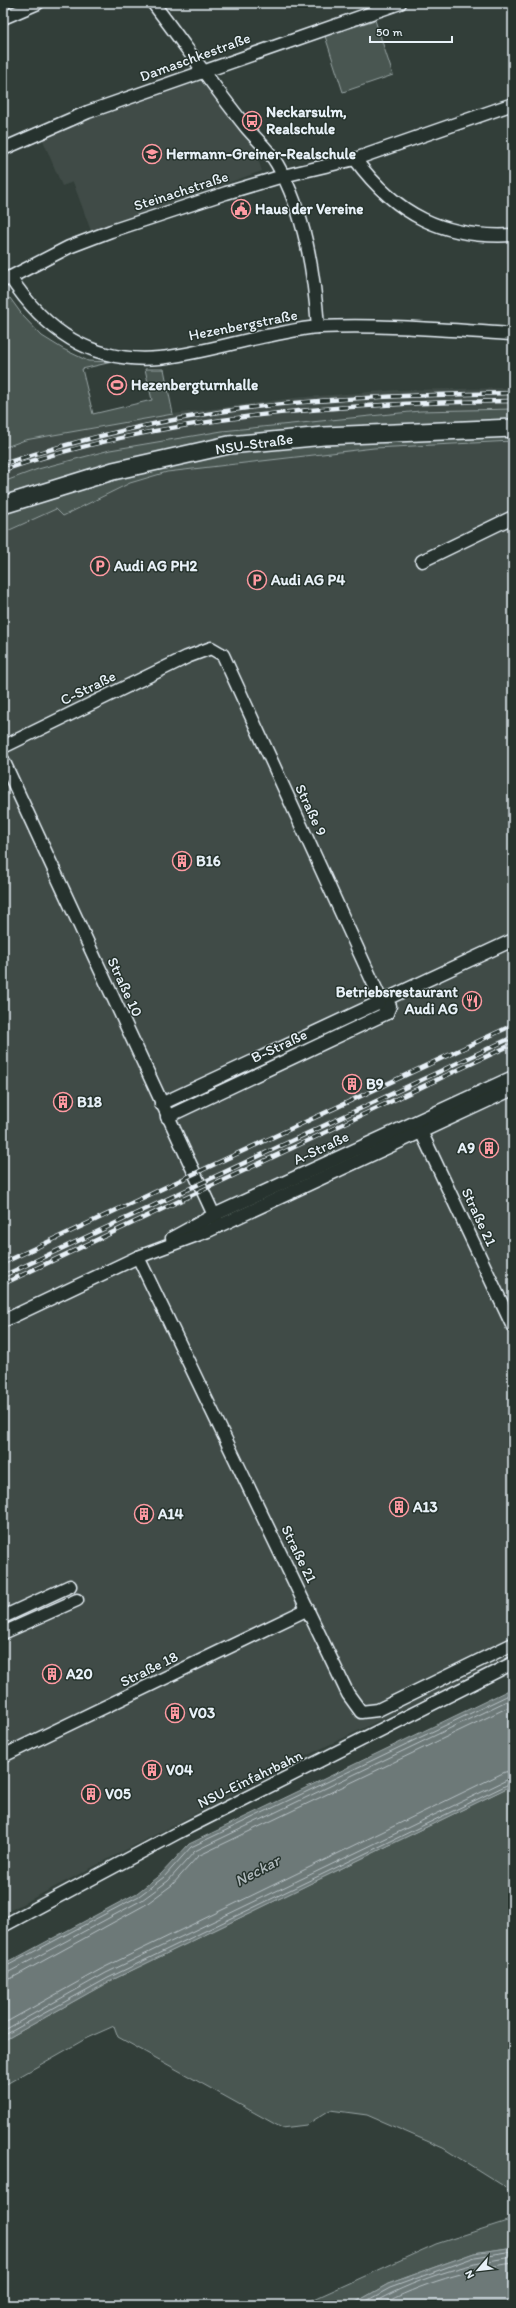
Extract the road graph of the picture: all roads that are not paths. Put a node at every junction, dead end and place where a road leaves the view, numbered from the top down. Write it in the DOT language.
graph roads {
  1 [pos="38,3"];
  2 [pos="153,3"];
  3 [pos="400,3"];
  4 [pos="3,18"];
  5 [pos="204,70"];
  6 [pos="513,104"];
  7 [pos="3,149"];
  8 [pos="355,159"];
  9 [pos="283,176"];
  10 [pos="513,235"];
  11 [pos="7,279"];
  12 [pos="318,327"];
  13 [pos="513,334"];
  14 [pos="513,428"];
  15 [pos="3,505"];
  16 [pos="513,517"];
  17 [pos="422,561"];
  18 [pos="187,657"];
  19 [pos="3,747"];
  20 [pos="3,760"];
  21 [pos="513,940"];
  22 [pos="394,996"];
  23 [pos="382,1001"];
  24 [pos="387,1013"];
  25 [pos="513,1077"];
  26 [pos="513,1090"];
  27 [pos="161,1104"];
  28 [pos="167,1117"];
  29 [pos="418,1126"];
  30 [pos="214,1215"];
  31 [pos="219,1226"];
  32 [pos="142,1256"];
  33 [pos="3,1321"];
  34 [pos="513,1327"];
  35 [pos="70,1586"];
  36 [pos="77,1600"];
  37 [pos="308,1609"];
  38 [pos="3,1617"];
  39 [pos="3,1633"];
  40 [pos="513,1644"];
  41 [pos="513,1663"];
  42 [pos="3,1756"];
  43 [pos="3,1926"];
  1 -- 4 [label="street"];
  2 -- 5 [label="street"];
  3 -- 5 [label="street, Damaschkestraße"];
  5 -- 7 [label="street, Damaschkestraße"];
  5 -- 9 [label="street"];
  6 -- 8 [label="street, Steinachstraße"];
  8 -- 9 [label="street, Steinachstraße"];
  8 -- 10 [label="street"];
  9 -- 11 [label="street, Steinachstraße"];
  9 -- 12 [label="street"];
  11 -- 12 [label="street, Hezenbergstraße"];
  12 -- 13 [label="street, Hezenbergstraße"];
  14 -- 15 [label="main road, NSU-Straße"];
  16 -- 17 [label="street"];
  18 -- 19 [label="street, C-Straße"];
  18 -- 23 [label="street, Straße 9"];
  20 -- 27 [label="street, Straße 10"];
  21 -- 22 [label="street, B-Straße"];
  22 -- 23 [label="street, B-Straße"];
  22 -- 24 [label="street"];
  23 -- 24 [label="street, Straße 9"];
  23 -- 27 [label="street, B-Straße"];
  24 -- 28 [label="street, B-Straße"];
  25 -- 29 [label="street, A-Straße"];
  26 -- 29 [label="street, A-Straße"];
  27 -- 28 [label="street, Straße 10"];
  28 -- 30 [label="street, Straße 10"];
  29 -- 30 [label="street, A-Straße"];
  29 -- 31 [label="street, A-Straße"];
  29 -- 34 [label="street, Straße 21"];
  30 -- 31 [label="street, Straße 10"];
  30 -- 32 [label="street, A-Straße"];
  31 -- 32 [label="street, A-Straße"];
  32 -- 33 [label="street, A-Straße"];
  32 -- 37 [label="street, Straße 21"];
  35 -- 38 [label="street"];
  36 -- 39 [label="street"];
  37 -- 40 [label="street, Straße 21"];
  37 -- 42 [label="street, Straße 18"];
  41 -- 43 [label="street, NSU-Einfahrbahn"];
}
